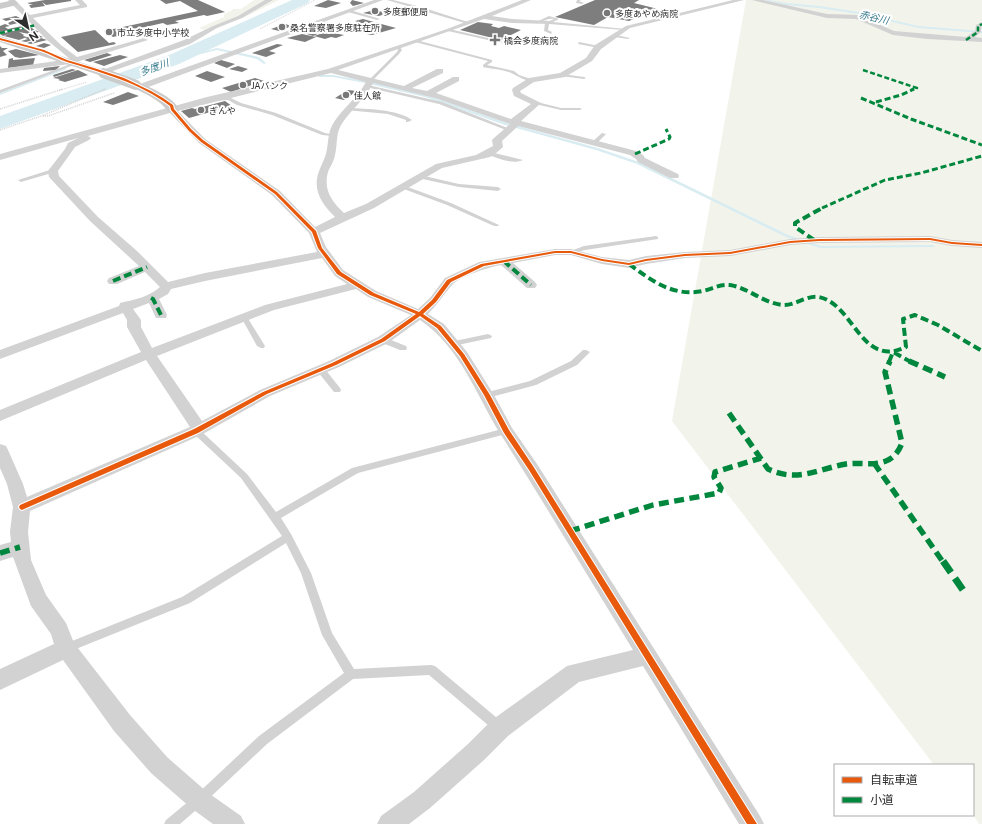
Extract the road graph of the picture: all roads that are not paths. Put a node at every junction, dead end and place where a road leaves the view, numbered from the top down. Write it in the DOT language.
graph roads {
  1 [pos="78,0"];
  2 [pos="270,0"];
  3 [pos="380,0"];
  4 [pos="389,0"];
  5 [pos="528,0"];
  6 [pos="579,0"];
  7 [pos="741,0"];
  8 [pos="755,0"];
  9 [pos="13,2"];
  10 [pos="582,3"];
  11 [pos="0,6"];
  12 [pos="425,6"];
  13 [pos="420,8"];
  14 [pos="350,11"];
  15 [pos="29,17"];
  16 [pos="485,17"];
  17 [pos="378,19"];
  18 [pos="469,22"];
  19 [pos="536,23"];
  20 [pos="548,23"];
  21 [pos="624,29"];
  22 [pos="449,30"];
  23 [pos="979,31"];
  24 [pos="551,33"];
  25 [pos="616,36"];
  26 [pos="628,38"];
  27 [pos="0,39"];
  28 [pos="144,40"];
  29 [pos="966,40"];
  30 [pos="982,40"];
  31 [pos="416,41"];
  32 [pos="579,43"];
  33 [pos="510,44"];
  34 [pos="398,47"];
  35 [pos="599,47"];
  36 [pos="74,62"];
  37 [pos="0,71"];
  38 [pos="331,71"];
  39 [pos="440,71"];
  40 [pos="102,72"];
  41 [pos="562,75"];
  42 [pos="584,78"];
  43 [pos="456,79"];
  44 [pos="532,80"];
  45 [pos="369,83"];
  46 [pos="138,86"];
  47 [pos="405,88"];
  48 [pos="0,92"];
  49 [pos="428,94"];
  50 [pos="210,99"];
  51 [pos="537,103"];
  52 [pos="172,109"];
  53 [pos="580,109"];
  54 [pos="348,110"];
  55 [pos="138,119"];
  56 [pos="408,121"];
  57 [pos="515,121"];
  58 [pos="508,129"];
  59 [pos="604,134"];
  60 [pos="333,136"];
  61 [pos="594,143"];
  62 [pos="490,154"];
  63 [pos="0,157"];
  64 [pos="520,160"];
  65 [pos="53,171"];
  66 [pos="674,176"];
  67 [pos="420,177"];
  68 [pos="21,180"];
  69 [pos="403,187"];
  70 [pos="498,189"];
  71 [pos="342,218"];
  72 [pos="496,225"];
  73 [pos="314,232"];
  74 [pos="656,238"];
  75 [pos="982,245"];
  76 [pos="571,252"];
  77 [pos="324,254"];
  78 [pos="504,260"];
  79 [pos="147,268"];
  80 [pos="113,281"];
  81 [pos="357,285"];
  82 [pos="531,285"];
  83 [pos="166,287"];
  84 [pos="151,298"];
  85 [pos="125,306"];
  86 [pos="420,314"];
  87 [pos="162,315"];
  88 [pos="244,317"];
  89 [pos="488,336"];
  90 [pos="384,340"];
  91 [pos="453,344"];
  92 [pos="261,346"];
  93 [pos="403,348"];
  94 [pos="586,352"];
  95 [pos="149,354"];
  96 [pos="0,355"];
  97 [pos="321,370"];
  98 [pos="337,390"];
  99 [pos="487,396"];
  100 [pos="0,416"];
  101 [pos="197,430"];
  102 [pos="506,431"];
  103 [pos="0,450"];
  104 [pos="22,507"];
  105 [pos="275,517"];
  106 [pos="288,537"];
  107 [pos="20,547"];
  108 [pos="0,554"];
  109 [pos="66,648"];
  110 [pos="647,656"];
  111 [pos="351,674"];
  112 [pos="0,680"];
  113 [pos="500,728"];
  114 [pos="199,800"];
  115 [pos="170,824"];
  116 [pos="233,824"];
  117 [pos="389,824"];
  118 [pos="752,824"];
  1 -- 15 [label="street"];
  2 -- 40 [label="street"];
  3 -- 14 [label="street"];
  4 -- 13 [label="lane"];
  5 -- 16 [label="street"];
  6 -- 10 [label="lane"];
  7 -- 21 [label="street"];
  8 -- 29 [label="street"];
  9 -- 11 [label="street"];
  9 -- 15 [label="street"];
  12 -- 13 [label="lane"];
  13 -- 18 [label="lane"];
  14 -- 17 [label="lane"];
  14 -- 46 [label="street"];
  15 -- 36 [label="street"];
  16 -- 18 [label="street"];
  16 -- 19 [label="street"];
  18 -- 22 [label="street"];
  19 -- 20 [label="street"];
  19 -- 20 [label="lane"];
  20 -- 21 [label="lane"];
  20 -- 24 [label="lane"];
  21 -- 25 [label="street"];
  22 -- 31 [label="street"];
  22 -- 33 [label="lane"];
  23 -- 29 [label="street"];
  25 -- 26 [label="lane"];
  25 -- 35 [label="street"];
  27 -- 36 [label="street"];
  28 -- 36 [label="street"];
  29 -- 30 [label="street"];
  31 -- 34 [label="street"];
  31 -- 44 [label="lane"];
  32 -- 35 [label="lane"];
  34 -- 38 [label="street"];
  34 -- 45 [label="lane"];
  35 -- 41 [label="street"];
  36 -- 37 [label="street"];
  36 -- 40 [label="street"];
  36 -- 48 [label="lane"];
  38 -- 45 [label="street"];
  38 -- 50 [label="street"];
  39 -- 47 [label="street"];
  40 -- 46 [label="street, bridge"];
  41 -- 42 [label="lane"];
  41 -- 44 [label="street"];
  43 -- 49 [label="street"];
  44 -- 51 [label="street"];
  45 -- 47 [label="street"];
  45 -- 54 [label="street"];
  45 -- 58 [label="lane"];
  46 -- 52 [label="street"];
  47 -- 49 [label="street"];
  49 -- 57 [label="street"];
  50 -- 52 [label="street"];
  50 -- 60 [label="lane"];
  51 -- 53 [label="lane"];
  51 -- 57 [label="street"];
  52 -- 55 [label="street"];
  52 -- 73 [label="street"];
  54 -- 56 [label="lane"];
  54 -- 60 [label="street"];
  55 -- 63 [label="street"];
  55 -- 65 [label="street"];
  57 -- 58 [label="street"];
  57 -- 61 [label="street"];
  58 -- 62 [label="street"];
  59 -- 61 [label="lane"];
  60 -- 71 [label="street"];
  61 -- 66 [label="street"];
  62 -- 64 [label="lane"];
  62 -- 67 [label="street"];
  65 -- 68 [label="lane"];
  65 -- 79 [label="street"];
  67 -- 69 [label="street"];
  67 -- 70 [label="lane"];
  69 -- 71 [label="street"];
  69 -- 72 [label="lane"];
  71 -- 73 [label="street"];
  73 -- 77 [label="street"];
  74 -- 76 [label="lane"];
  75 -- 76 [label="street"];
  76 -- 78 [label="street"];
  77 -- 81 [label="street"];
  77 -- 83 [label="street"];
  78 -- 82 [label="street"];
  78 -- 86 [label="street"];
  79 -- 80 [label="street"];
  79 -- 83 [label="street"];
  81 -- 86 [label="street"];
  81 -- 88 [label="street"];
  83 -- 84 [label="street"];
  84 -- 85 [label="street"];
  84 -- 87 [label="street"];
  85 -- 95 [label="street"];
  85 -- 96 [label="street"];
  86 -- 90 [label="street"];
  86 -- 91 [label="street"];
  88 -- 92 [label="lane"];
  88 -- 95 [label="street"];
  89 -- 91 [label="lane"];
  90 -- 93 [label="lane"];
  90 -- 97 [label="street"];
  91 -- 99 [label="street"];
  94 -- 99 [label="lane"];
  95 -- 100 [label="street"];
  95 -- 101 [label="street"];
  97 -- 98 [label="lane"];
  97 -- 101 [label="street"];
  99 -- 102 [label="street"];
  101 -- 104 [label="street"];
  101 -- 105 [label="lane"];
  102 -- 105 [label="lane"];
  102 -- 110 [label="street"];
  103 -- 104 [label="street"];
  104 -- 107 [label="street"];
  105 -- 106 [label="lane"];
  106 -- 109 [label="lane"];
  106 -- 111 [label="lane"];
  107 -- 108 [label="street"];
  107 -- 109 [label="street"];
  109 -- 112 [label="street"];
  109 -- 114 [label="street"];
  110 -- 113 [label="street"];
  110 -- 118 [label="street"];
  111 -- 113 [label="lane"];
  111 -- 114 [label="lane"];
  113 -- 117 [label="street"];
  114 -- 115 [label="lane"];
  114 -- 116 [label="street"];
}
